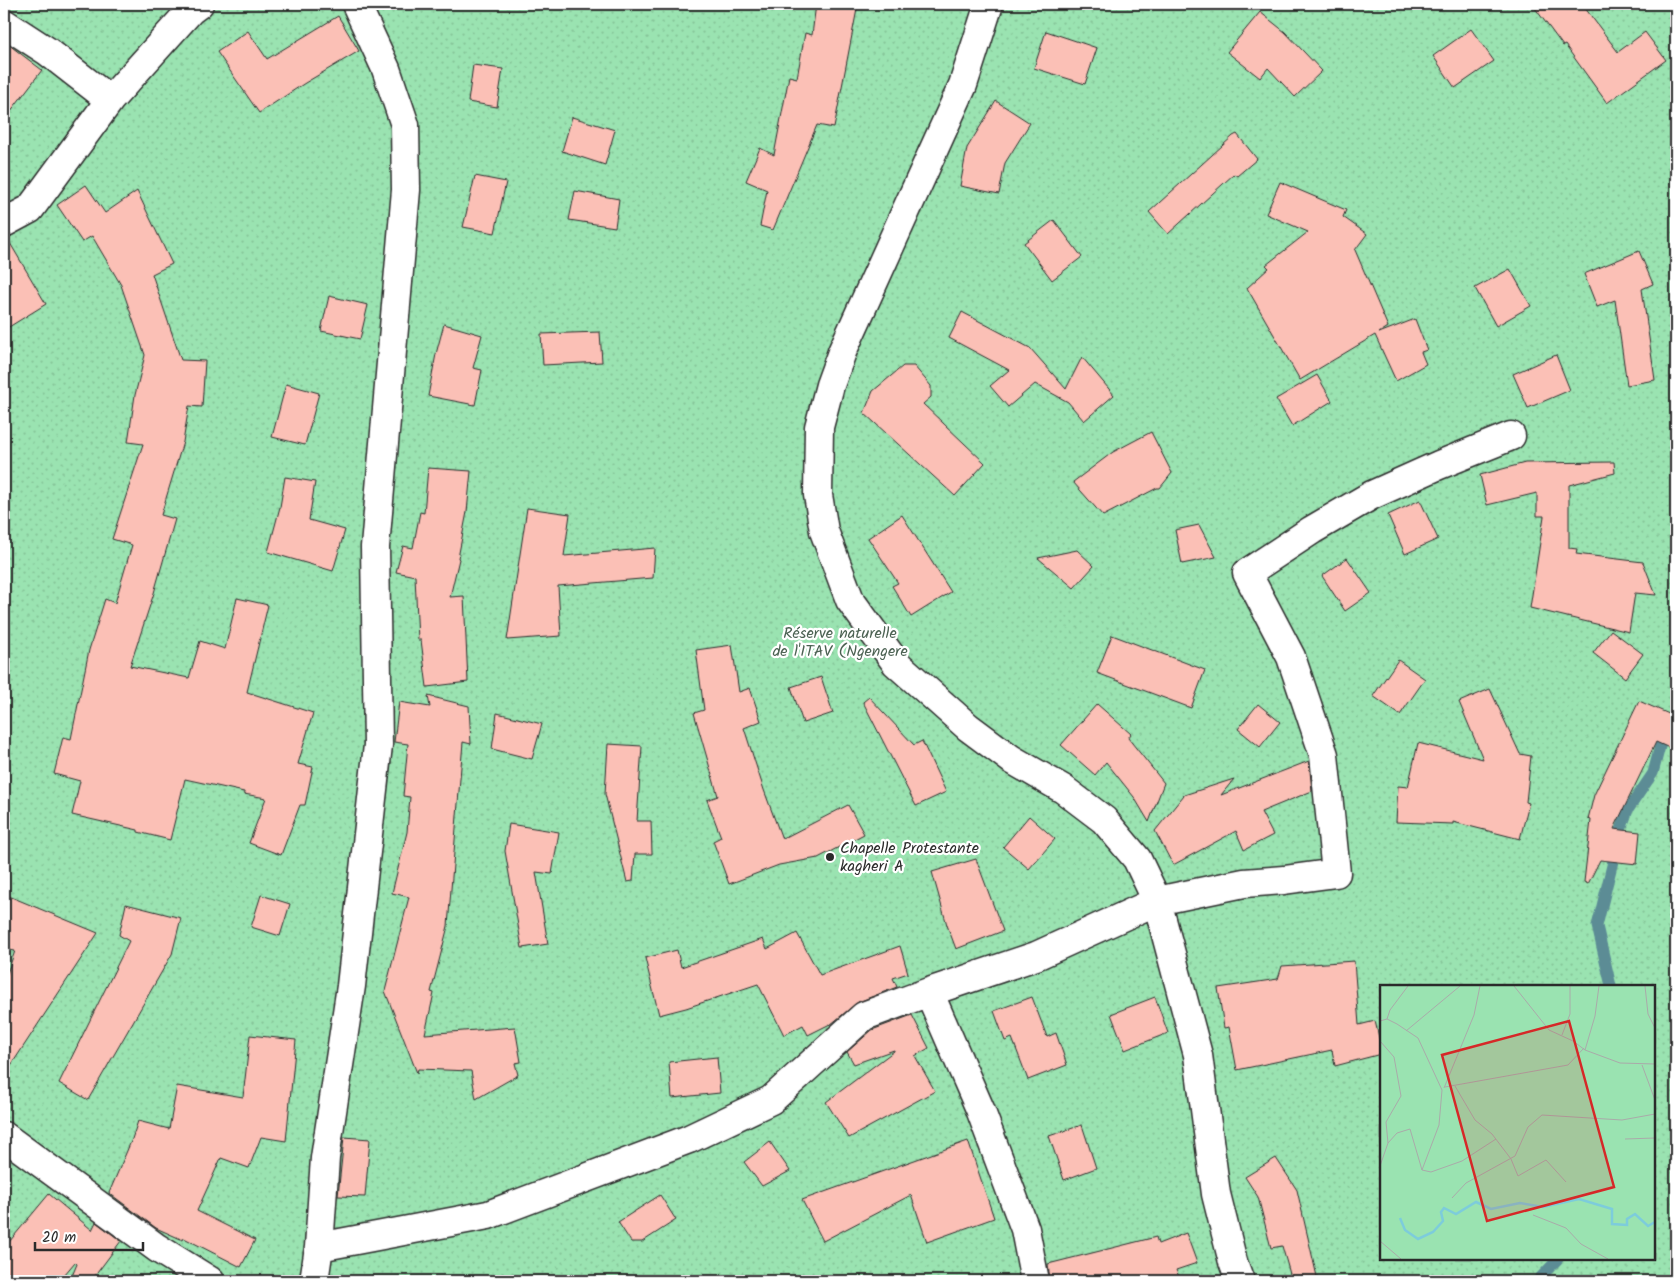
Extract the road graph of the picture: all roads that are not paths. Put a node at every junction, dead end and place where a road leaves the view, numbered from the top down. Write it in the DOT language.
graph roads {
  1 [pos="199,4"];
  2 [pos="356,4"];
  3 [pos="989,4"];
  4 [pos="4,23"];
  5 [pos="110,100"];
  6 [pos="4,223"];
  7 [pos="1511,436"];
  8 [pos="1157,901"];
  9 [pos="929,992"];
  10 [pos="4,1136"];
  11 [pos="319,1247"];
  12 [pos="210,1281"];
  13 [pos="314,1281"];
  14 [pos="1035,1281"];
  15 [pos="1240,1281"];
  1 -- 5 [label="street"];
  2 -- 11 [label="street"];
  3 -- 8 [label="street"];
  4 -- 5 [label="street"];
  5 -- 6 [label="street"];
  7 -- 8 [label="street"];
  8 -- 9 [label="street"];
  8 -- 15 [label="street"];
  9 -- 11 [label="street"];
  9 -- 14 [label="street"];
  10 -- 12 [label="street"];
  11 -- 13 [label="street"];
}
